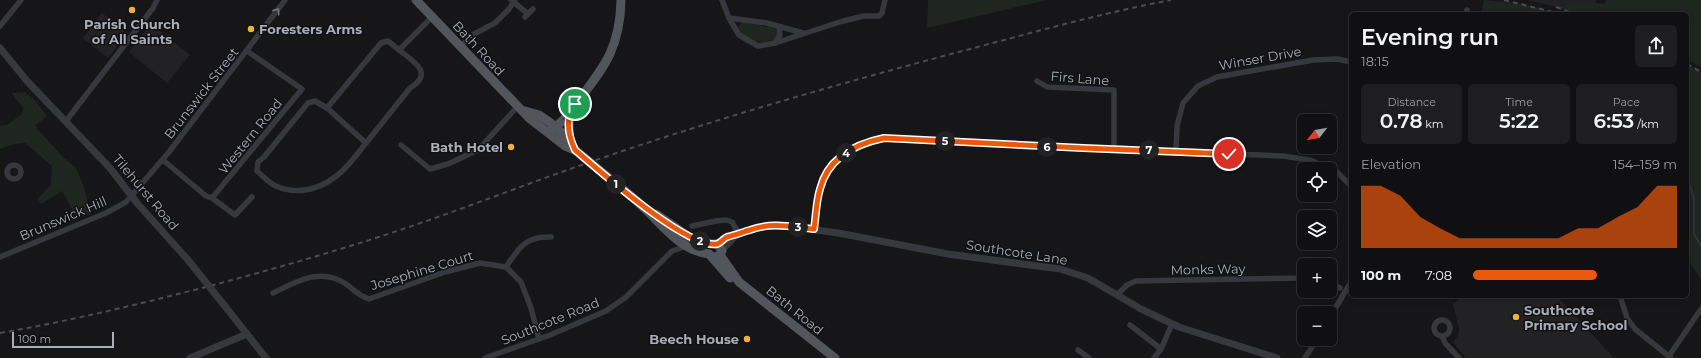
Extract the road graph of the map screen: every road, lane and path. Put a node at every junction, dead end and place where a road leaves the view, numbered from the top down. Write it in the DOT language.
graph roads {
  1 [pos="20,0"];
  2 [pos="157,0"];
  3 [pos="285,0"];
  4 [pos="416,0"];
  5 [pos="621,0"];
  6 [pos="722,0"];
  7 [pos="885,0"];
  8 [pos="513,1"];
  9 [pos="533,9"];
  10 [pos="432,16"];
  11 [pos="729,18"];
  12 [pos="0,26"];
  13 [pos="779,27"];
  14 [pos="803,33"];
  15 [pos="775,43"];
  16 [pos="461,46"];
  17 [pos="0,48"];
  18 [pos="399,50"];
  19 [pos="247,51"];
  20 [pos="1349,62"];
  21 [pos="1037,81"];
  22 [pos="327,108"];
  23 [pos="573,108"];
  24 [pos="521,109"];
  25 [pos="66,121"];
  26 [pos="552,128"];
  27 [pos="366,143"];
  28 [pos="568,143"];
  29 [pos="401,145"];
  30 [pos="1114,148"];
  31 [pos="1176,152"];
  32 [pos="163,160"];
  33 [pos="0,172"];
  34 [pos="7,172"];
  35 [pos="1349,184"];
  36 [pos="132,196"];
  37 [pos="252,197"];
  38 [pos="212,198"];
  39 [pos="643,207"];
  40 [pos="692,226"];
  41 [pos="814,229"];
  42 [pos="737,235"];
  43 [pos="672,236"];
  44 [pos="551,237"];
  45 [pos="688,246"];
  46 [pos="672,251"];
  47 [pos="715,251"];
  48 [pos="0,257"];
  49 [pos="506,267"];
  50 [pos="1297,278"];
  51 [pos="1349,285"];
  52 [pos="1337,286"];
  53 [pos="1340,288"];
  54 [pos="273,293"];
  55 [pos="1118,294"];
  56 [pos="1621,298"];
  57 [pos="1337,306"];
  58 [pos="1701,309"];
  59 [pos="1172,324"];
  60 [pos="1130,325"];
  61 [pos="247,334"];
  62 [pos="1442,336"];
  63 [pos="539,339"];
  64 [pos="1313,346"];
  65 [pos="1161,349"];
  66 [pos="1078,350"];
  67 [pos="496,356"];
  68 [pos="1670,357"];
  69 [pos="190,358"];
  70 [pos="266,358"];
  71 [pos="485,358"];
  72 [pos="835,358"];
  73 [pos="1089,358"];
  74 [pos="1154,358"];
  75 [pos="1277,358"];
  76 [pos="1305,358"];
  77 [pos="1459,358"];
  1 -- 12 [label="street"];
  2 -- 25 [label="street"];
  19 -- 3 [label="street, Brunswick Street, one-way"];
  4 -- 10 [label="main road, Bath Road"];
  5 -- 23 [label="main road"];
  6 -- 11 [label="street"];
  7 -- 14 [label="street"];
  8 -- 9 [label="street"];
  8 -- 16 [label="street"];
  10 -- 16 [label="main road, Bath Road"];
  10 -- 18 [label="street"];
  11 -- 13 [label="street"];
  11 -- 15 [label="street"];
  13 -- 14 [label="street"];
  13 -- 15 [label="street"];
  14 -- 15 [label="street"];
  16 -- 24 [label="main road, Bath Road"];
  17 -- 25 [label="street, Tilehurst Road"];
  18 -- 22 [label="street"];
  18 -- 27 [label="street"];
  19 -- 32 [label="street, Brunswick Street"];
  19 -- 38 [label="street, Western Road"];
  20 -- 31 [label="street, Winser Drive"];
  21 -- 30 [label="street, Firs Lane"];
  22 -- 27 [label="street"];
  22 -- 27 [label="street"];
  23 -- 26 [label="main road"];
  23 -- 28 [label="main road"];
  24 -- 26 [label="main road, Bath Road"];
  24 -- 29 [label="street"];
  25 -- 36 [label="street, Tilehurst Road"];
  26 -- 28 [label="main road, Bath Road"];
  28 -- 39 [label="main road, Bath Road, bridge"];
  30 -- 31 [label="street"];
  30 -- 41 [label="street"];
  31 -- 35 [label="street"];
  32 -- 36 [label="street, Brunswick Street"];
  32 -- 38 [label="street"];
  33 -- 34 [label="street"];
  36 -- 48 [label="street, Brunswick Hill"];
  36 -- 61 [label="street, Tilehurst Road, bridge"];
  37 -- 38 [label="street"];
  39 -- 43 [label="main road, Bath Road"];
  39 -- 47 [label="main road, Bath Road"];
  40 -- 42 [label="street"];
  41 -- 42 [label="street, Southcote Lane"];
  41 -- 55 [label="street, Southcote Lane"];
  42 -- 47 [label="street, Southcote Lane"];
  43 -- 45 [label="main road, Bath Road"];
  43 -- 46 [label="street"];
  44 -- 49 [label="street"];
  45 -- 46 [label="street, Southcote Road"];
  45 -- 47 [label="main road, Bath Road"];
  46 -- 63 [label="street, Southcote Road"];
  47 -- 72 [label="main road, Bath Road"];
  49 -- 54 [label="street, Josephine Court"];
  49 -- 63 [label="street"];
  50 -- 55 [label="street, Monks Way"];
  51 -- 57 [label="street"];
  52 -- 53 [label="street"];
  55 -- 59 [label="street, Southcote Lane"];
  56 -- 68 [label="street"];
  58 -- 68 [label="street"];
  59 -- 65 [label="street"];
  59 -- 75 [label="street, Southcote Lane"];
  60 -- 65 [label="street"];
  61 -- 69 [label="street"];
  61 -- 70 [label="street, Tilehurst Road"];
  62 -- 77 [label="street"];
  63 -- 67 [label="street, Southcote Road"];
  64 -- 76 [label="street"];
  65 -- 74 [label="street"];
  66 -- 73 [label="street"];
  67 -- 71 [label="street, Southcote Road"];
}
